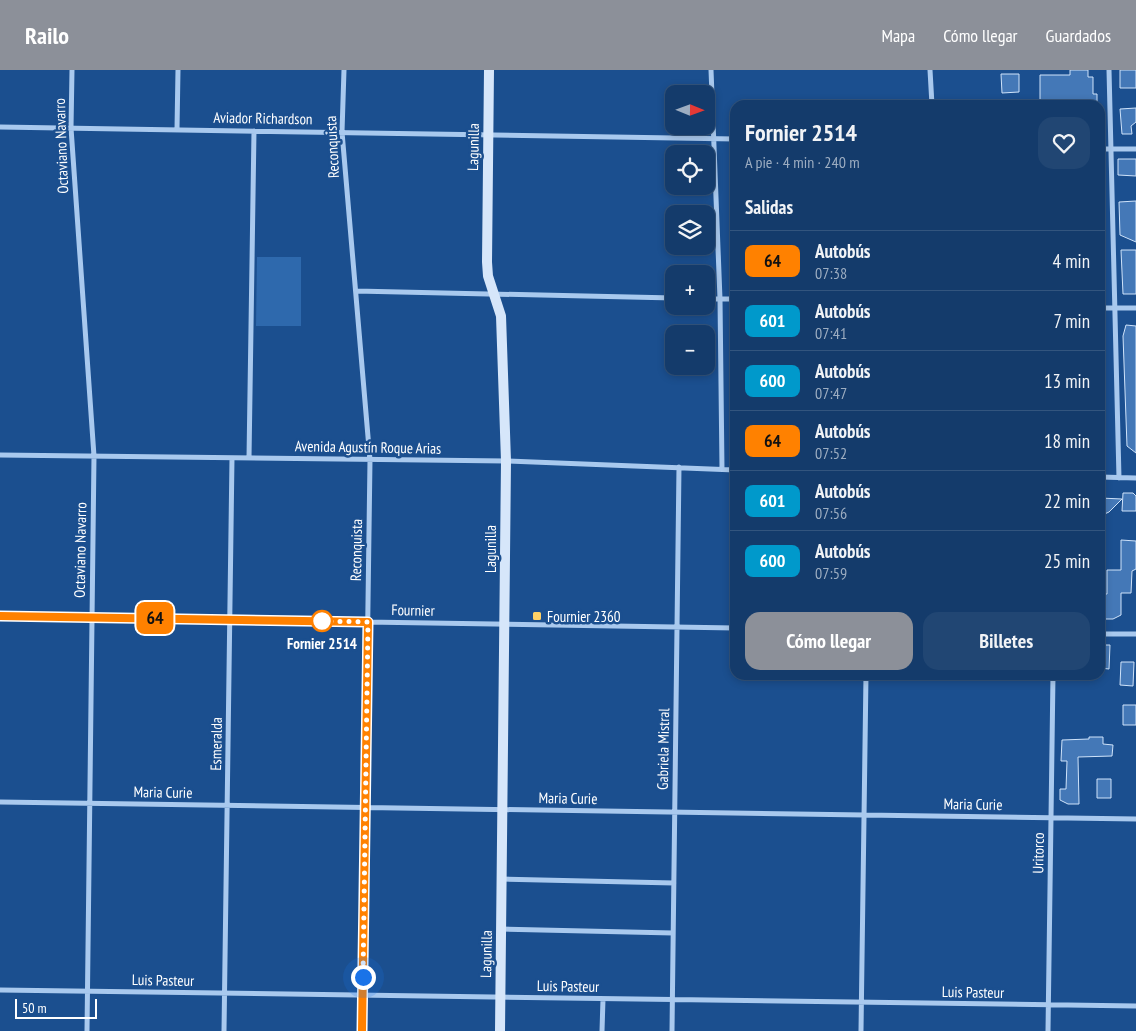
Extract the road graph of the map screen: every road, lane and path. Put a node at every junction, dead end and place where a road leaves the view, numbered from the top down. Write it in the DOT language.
graph roads {
  1 [pos="72,70"];
  2 [pos="178,70"];
  3 [pos="344,70"];
  4 [pos="489,70"];
  5 [pos="711,70"];
  6 [pos="930,70"];
  7 [pos="1109,70"];
  8 [pos="932,100"];
  9 [pos="0,126"];
  10 [pos="71,128"];
  11 [pos="177,129"];
  12 [pos="254,130"];
  13 [pos="342,132"];
  14 [pos="488,134"];
  15 [pos="712,138"];
  16 [pos="730,139"];
  17 [pos="1105,149"];
  18 [pos="1111,149"];
  19 [pos="1136,149"];
  20 [pos="356,291"];
  21 [pos="495,294"];
  22 [pos="665,298"];
  23 [pos="715,299"];
  24 [pos="720,299"];
  25 [pos="730,300"];
  26 [pos="1105,308"];
  27 [pos="1115,308"];
  28 [pos="1136,308"];
  29 [pos="0,455"];
  30 [pos="94,456"];
  31 [pos="232,458"];
  32 [pos="249,458"];
  33 [pos="370,460"];
  34 [pos="506,462"];
  35 [pos="679,467"];
  36 [pos="722,469"];
  37 [pos="730,470"];
  38 [pos="1105,478"];
  39 [pos="1119,478"];
  40 [pos="1136,478"];
  41 [pos="0,616"];
  42 [pos="92,617"];
  43 [pos="230,620"];
  44 [pos="368,622"];
  45 [pos="505,624"];
  46 [pos="678,627"];
  47 [pos="730,628"];
  48 [pos="1105,634"];
  49 [pos="1136,634"];
  50 [pos="866,680"];
  51 [pos="1053,680"];
  52 [pos="0,802"];
  53 [pos="90,803"];
  54 [pos="227,805"];
  55 [pos="365,808"];
  56 [pos="503,809"];
  57 [pos="675,812"];
  58 [pos="864,815"];
  59 [pos="1051,818"];
  60 [pos="1136,819"];
  61 [pos="502,879"];
  62 [pos="674,883"];
  63 [pos="501,929"];
  64 [pos="673,933"];
  65 [pos="0,990"];
  66 [pos="88,992"];
  67 [pos="224,994"];
  68 [pos="362,996"];
  69 [pos="500,998"];
  70 [pos="603,999"];
  71 [pos="672,1000"];
  72 [pos="861,1002"];
  73 [pos="1048,1005"];
  74 [pos="1136,1006"];
  75 [pos="87,1031"];
  76 [pos="224,1031"];
  77 [pos="362,1031"];
  78 [pos="500,1031"];
  79 [pos="602,1031"];
  80 [pos="672,1031"];
  81 [pos="861,1031"];
  82 [pos="1048,1031"];
  1 -- 10 [label="street, Octaviano Navarro"];
  2 -- 11 [label="street"];
  3 -- 13 [label="street, Reconquista"];
  4 -- 14 [label="main road, Lagunilla"];
  5 -- 15 [label="street"];
  6 -- 8 [label="street"];
  7 -- 18 [label="street"];
  9 -- 10 [label="street, Aviador Richardson"];
  10 -- 11 [label="street, Aviador Richardson"];
  10 -- 30 [label="street, Octaviano Navarro"];
  11 -- 12 [label="street, Aviador Richardson"];
  12 -- 13 [label="street, Aviador Richardson"];
  12 -- 32 [label="street"];
  13 -- 14 [label="street, Aviador Richardson"];
  13 -- 20 [label="street, Reconquista"];
  14 -- 15 [label="street, Aviador Richardson"];
  14 -- 21 [label="main road, Lagunilla"];
  15 -- 16 [label="street, Aviador Richardson"];
  15 -- 24 [label="street"];
  17 -- 18 [label="street"];
  18 -- 19 [label="street"];
  18 -- 27 [label="street"];
  20 -- 21 [label="street"];
  20 -- 33 [label="street, Reconquista"];
  21 -- 22 [label="street"];
  21 -- 34 [label="main road, Lagunilla"];
  23 -- 24 [label="street"];
  24 -- 25 [label="street"];
  24 -- 36 [label="street"];
  26 -- 27 [label="street"];
  27 -- 28 [label="street"];
  27 -- 39 [label="street"];
  29 -- 30 [label="street, Avenida Agustín Roque Arias"];
  30 -- 31 [label="street, Avenida Agustín Roque Arias"];
  30 -- 42 [label="street, Octaviano Navarro"];
  31 -- 32 [label="street, Avenida Agustín Roque Arias"];
  31 -- 43 [label="street, Esmeralda"];
  32 -- 33 [label="street, Avenida Agustín Roque Arias"];
  33 -- 34 [label="street, Avenida Agustín Roque Arias"];
  33 -- 44 [label="street, Reconquista"];
  34 -- 35 [label="street, Avenida Agustín Roque Arias"];
  34 -- 45 [label="main road, Lagunilla"];
  35 -- 36 [label="street, Avenida Agustín Roque Arias"];
  35 -- 46 [label="street, Gabriela Mistral"];
  36 -- 37 [label="street, Avenida Agustín Roque Arias"];
  38 -- 39 [label="street"];
  39 -- 40 [label="street"];
  41 -- 42 [label="street, Fournier"];
  42 -- 43 [label="street, Fournier"];
  42 -- 53 [label="street, Octaviano Navarro"];
  43 -- 44 [label="street, Fournier"];
  43 -- 54 [label="street, Esmeralda"];
  44 -- 45 [label="street, Fournier"];
  44 -- 55 [label="street, Reconquista"];
  45 -- 46 [label="street, Fournier"];
  45 -- 56 [label="main road, Lagunilla"];
  46 -- 47 [label="street, Fournier"];
  46 -- 57 [label="street, Gabriela Mistral"];
  48 -- 49 [label="street"];
  50 -- 58 [label="street"];
  51 -- 59 [label="street, Uritorco"];
  52 -- 53 [label="street, Maria Curie"];
  53 -- 54 [label="street, Maria Curie"];
  53 -- 66 [label="street, Octaviano Navarro"];
  54 -- 55 [label="street, Maria Curie"];
  54 -- 67 [label="street, Esmeralda"];
  55 -- 56 [label="street, Maria Curie"];
  55 -- 68 [label="street, Reconquista"];
  56 -- 57 [label="street, Maria Curie"];
  56 -- 61 [label="main road, Lagunilla"];
  57 -- 58 [label="street, Maria Curie"];
  57 -- 62 [label="street, Gabriela Mistral"];
  58 -- 59 [label="street, Maria Curie"];
  58 -- 72 [label="street"];
  59 -- 60 [label="street, Maria Curie"];
  59 -- 73 [label="street, Uritorco"];
  61 -- 62 [label="street"];
  61 -- 63 [label="main road, Lagunilla"];
  62 -- 64 [label="street, Gabriela Mistral"];
  63 -- 64 [label="street"];
  63 -- 69 [label="main road, Lagunilla"];
  64 -- 71 [label="street, Gabriela Mistral"];
  65 -- 66 [label="street, Luis Pasteur"];
  66 -- 67 [label="street, Luis Pasteur"];
  66 -- 75 [label="street, Octaviano Navarro"];
  67 -- 68 [label="street, Luis Pasteur"];
  67 -- 76 [label="street, Esmeralda"];
  68 -- 69 [label="street, Luis Pasteur"];
  68 -- 77 [label="street, Reconquista"];
  69 -- 70 [label="street, Luis Pasteur"];
  69 -- 78 [label="main road, Lagunilla"];
  70 -- 71 [label="street, Luis Pasteur"];
  70 -- 79 [label="street"];
  71 -- 72 [label="street, Luis Pasteur"];
  71 -- 80 [label="street, Gabriela Mistral"];
  72 -- 73 [label="street, Luis Pasteur"];
  72 -- 81 [label="street"];
  73 -- 74 [label="street, Luis Pasteur"];
  73 -- 82 [label="street, Uritorco"];
}
